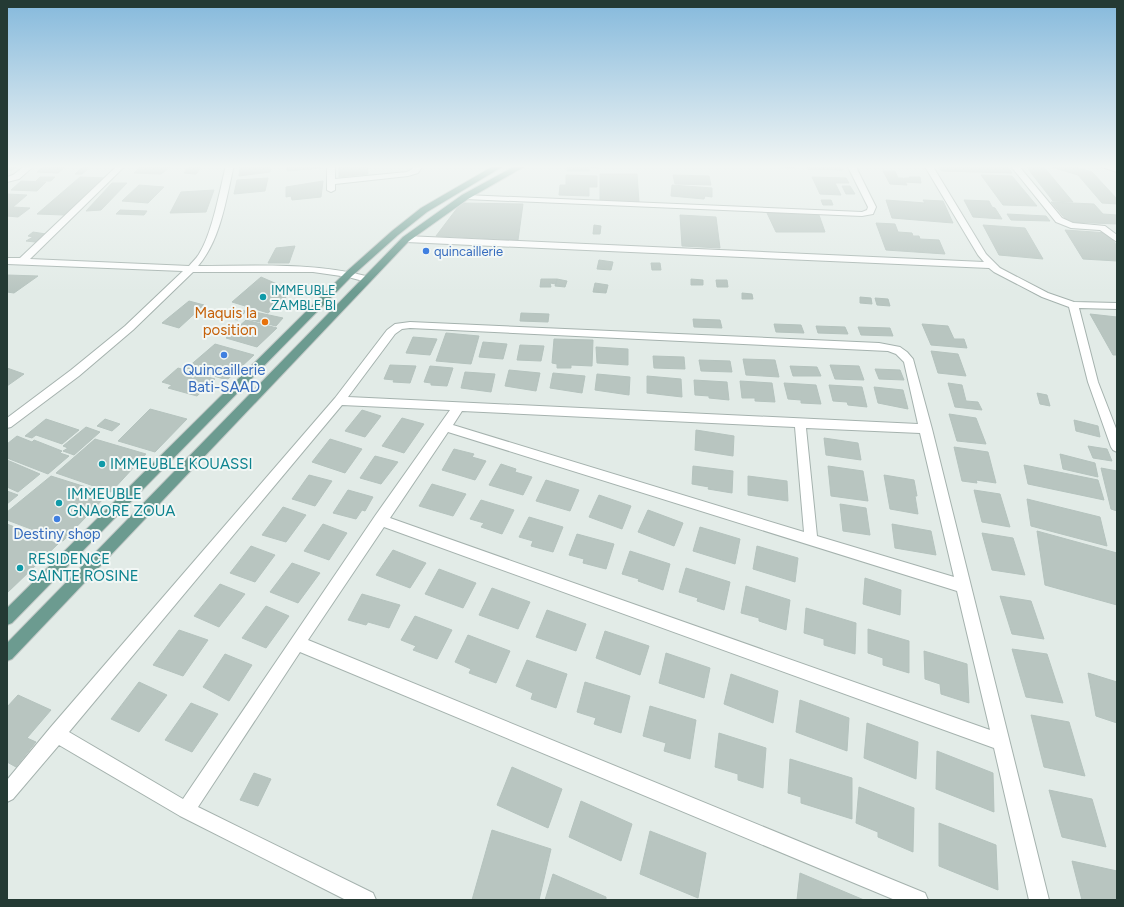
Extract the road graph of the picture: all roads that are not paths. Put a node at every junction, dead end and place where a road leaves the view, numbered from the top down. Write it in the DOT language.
graph roads {
  1 [pos="78,207"];
  2 [pos="220,207"];
  3 [pos="428,207"];
  4 [pos="450,207"];
  5 [pos="706,207"];
  6 [pos="872,207"];
  7 [pos="954,207"];
  8 [pos="1050,207"];
  9 [pos="406,239"];
  10 [pos="1117,239"];
  11 [pos="7,260"];
  12 [pos="22,261"];
  13 [pos="992,265"];
  14 [pos="191,269"];
  15 [pos="349,274"];
  16 [pos="367,279"];
  17 [pos="1073,305"];
  18 [pos="1117,306"];
  19 [pos="339,401"];
  20 [pos="458,408"];
  21 [pos="800,423"];
  22 [pos="7,424"];
  23 [pos="445,427"];
  24 [pos="926,429"];
  25 [pos="1117,447"];
  26 [pos="380,520"];
  27 [pos="811,540"];
  28 [pos="962,586"];
  29 [pos="7,618"];
  30 [pos="297,643"];
  31 [pos="7,654"];
  32 [pos="56,734"];
  33 [pos="1000,742"];
  34 [pos="7,793"];
  35 [pos="186,810"];
  36 [pos="366,900"];
  37 [pos="918,900"];
  38 [pos="1039,900"];
  1 -- 12 [label="street"];
  2 -- 14 [label="street"];
  3 -- 15 [label="main road"];
  4 -- 9 [label="main road"];
  5 -- 6 [label="street"];
  7 -- 13 [label="street"];
  8 -- 10 [label="street"];
  9 -- 13 [label="street"];
  9 -- 16 [label="main road"];
  11 -- 12 [label="street"];
  12 -- 14 [label="street"];
  13 -- 17 [label="street"];
  14 -- 15 [label="street"];
  14 -- 22 [label="street"];
  15 -- 16 [label="street"];
  15 -- 29 [label="main road"];
  16 -- 31 [label="main road"];
  17 -- 18 [label="street"];
  17 -- 25 [label="street"];
  19 -- 20 [label="street"];
  19 -- 24 [label="street"];
  19 -- 32 [label="street"];
  20 -- 21 [label="street"];
  20 -- 23 [label="street"];
  21 -- 24 [label="street"];
  21 -- 27 [label="street"];
  23 -- 26 [label="street"];
  23 -- 27 [label="street"];
  24 -- 28 [label="street"];
  26 -- 30 [label="street"];
  26 -- 33 [label="street"];
  27 -- 28 [label="street"];
  28 -- 33 [label="street"];
  30 -- 35 [label="street"];
  30 -- 37 [label="street"];
  32 -- 34 [label="street"];
  32 -- 35 [label="street"];
  33 -- 38 [label="street"];
  35 -- 36 [label="street"];
}
